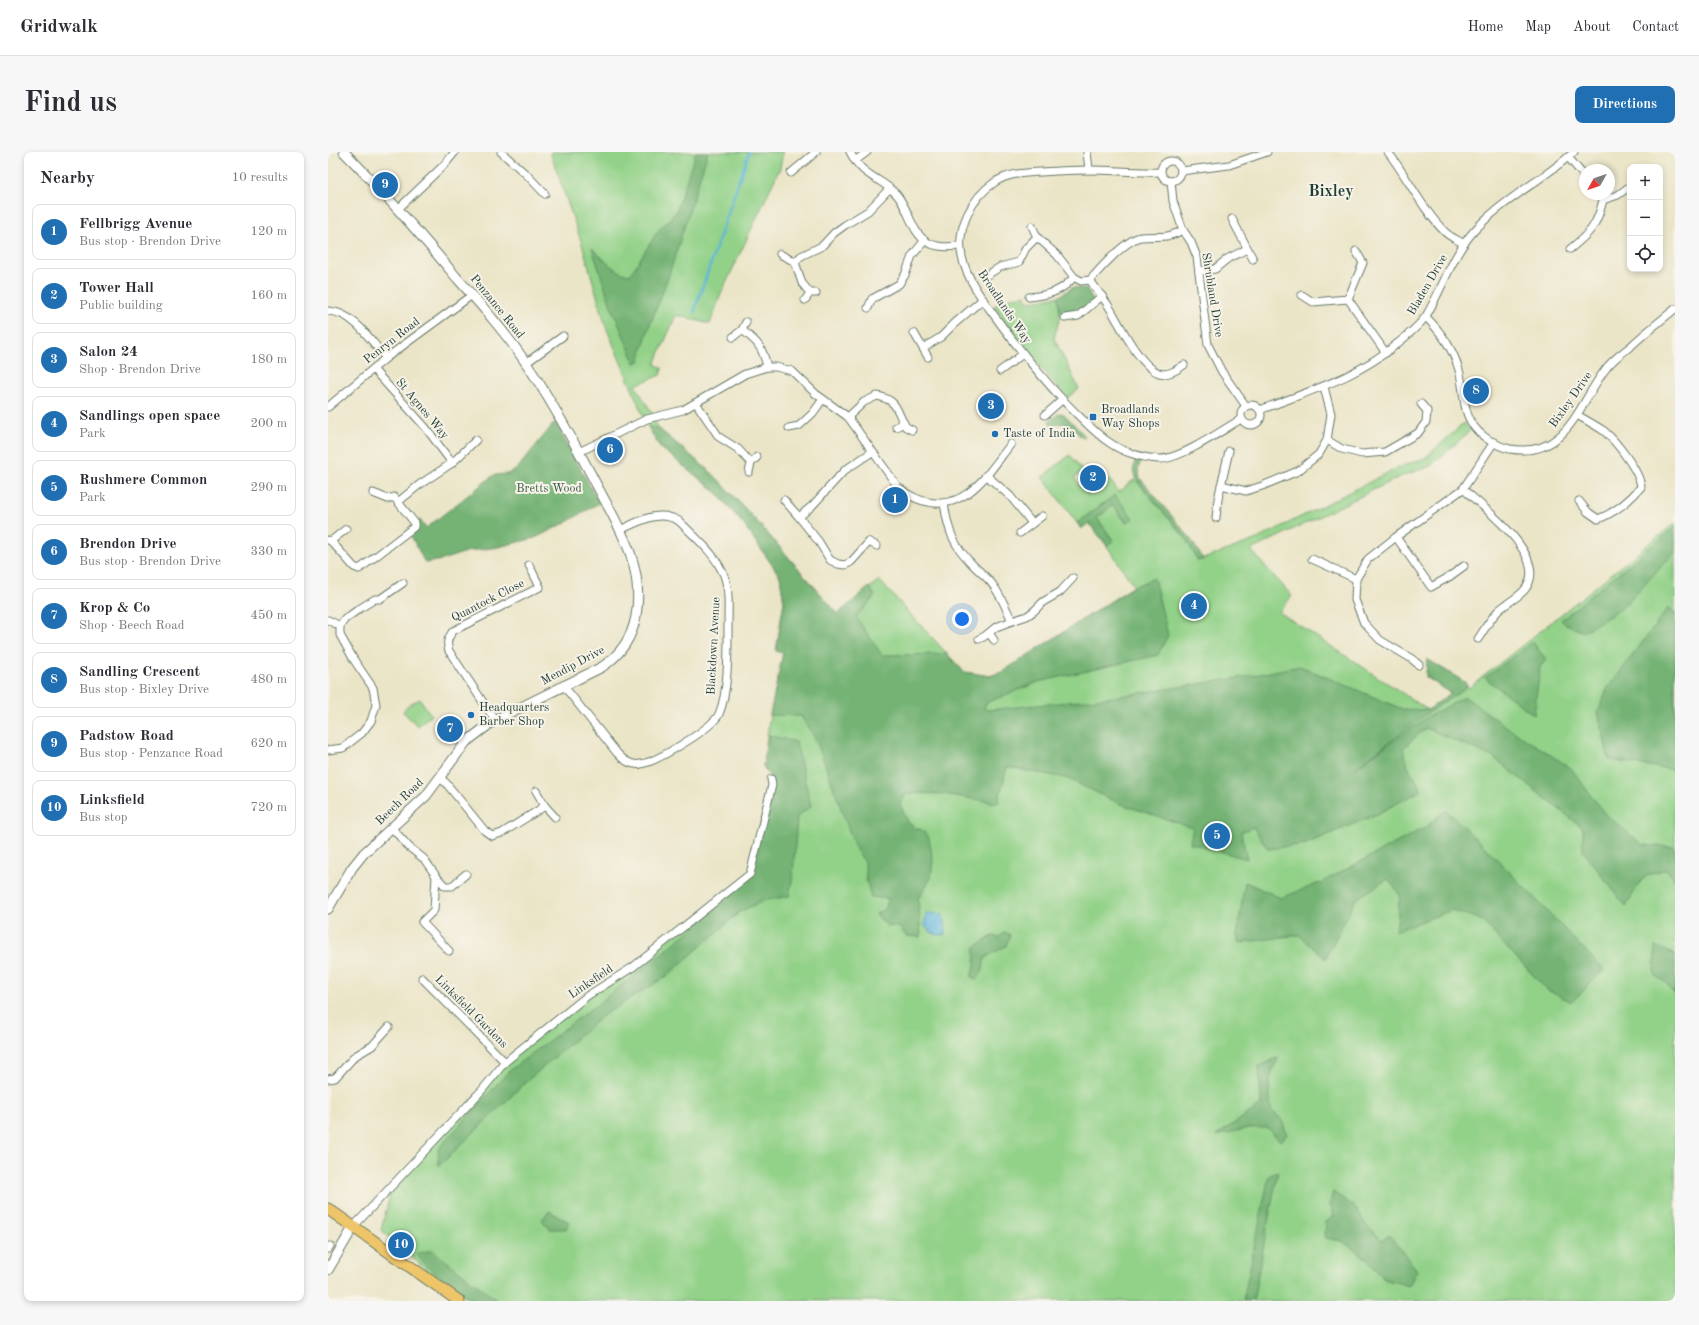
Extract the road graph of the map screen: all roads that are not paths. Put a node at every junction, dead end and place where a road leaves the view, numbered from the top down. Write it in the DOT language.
graph roads {
  1 [pos="344,152"];
  2 [pos="455,152"];
  3 [pos="501,152"];
  4 [pos="816,152"];
  5 [pos="850,152"];
  6 [pos="867,152"];
  7 [pos="1087,152"];
  8 [pos="1267,152"];
  9 [pos="1388,152"];
  10 [pos="1574,152"];
  11 [pos="1256,154"];
  12 [pos="1568,157"];
  13 [pos="855,162"];
  14 [pos="1089,170"];
  15 [pos="1579,170"];
  16 [pos="1181,171"];
  17 [pos="1160,172"];
  18 [pos="791,173"];
  19 [pos="1171,182"];
  20 [pos="890,188"];
  21 [pos="1627,188"];
  22 [pos="545,194"];
  23 [pos="1615,195"];
  24 [pos="1601,200"];
  25 [pos="398,209"];
  26 [pos="1232,219"];
  27 [pos="1032,226"];
  28 [pos="1183,230"];
  29 [pos="1037,237"];
  30 [pos="924,240"];
  31 [pos="1464,244"];
  32 [pos="960,246"];
  33 [pos="1247,249"];
  34 [pos="1570,249"];
  35 [pos="1356,251"];
  36 [pos="780,254"];
  37 [pos="1253,259"];
  38 [pos="795,262"];
  39 [pos="1199,271"];
  40 [pos="984,277"];
  41 [pos="1074,277"];
  42 [pos="1090,280"];
  43 [pos="472,295"];
  44 [pos="1302,295"];
  45 [pos="1102,296"];
  46 [pos="1030,297"];
  47 [pos="984,299"];
  48 [pos="1348,299"];
  49 [pos="805,300"];
  50 [pos="868,308"];
  51 [pos="1675,309"];
  52 [pos="328,311"];
  53 [pos="1426,316"];
  54 [pos="1064,318"];
  55 [pos="746,322"];
  56 [pos="742,330"];
  57 [pos="914,333"];
  58 [pos="563,336"];
  59 [pos="733,337"];
  60 [pos="923,348"];
  61 [pos="1386,353"];
  62 [pos="1023,354"];
  63 [pos="928,356"];
  64 [pos="386,358"];
  65 [pos="526,363"];
  66 [pos="1184,365"];
  67 [pos="766,368"];
  68 [pos="373,369"];
  69 [pos="1000,371"];
  70 [pos="1324,387"];
  71 [pos="823,399"];
  72 [pos="1062,400"];
  73 [pos="696,403"];
  74 [pos="1421,404"];
  75 [pos="1246,406"];
  76 [pos="328,407"];
  77 [pos="1260,410"];
  78 [pos="1045,415"];
  79 [pos="1577,415"];
  80 [pos="848,417"];
  81 [pos="1241,419"];
  82 [pos="904,423"];
  83 [pos="896,427"];
  84 [pos="789,428"];
  85 [pos="912,430"];
  86 [pos="476,440"];
  87 [pos="1327,440"];
  88 [pos="1494,442"];
  89 [pos="1012,444"];
  90 [pos="1229,451"];
  91 [pos="579,452"];
  92 [pos="872,452"];
  93 [pos="757,457"];
  94 [pos="751,462"];
  95 [pos="452,463"];
  96 [pos="749,472"];
  97 [pos="986,475"];
  98 [pos="1221,485"];
  99 [pos="1463,489"];
  100 [pos="373,493"];
  101 [pos="603,498"];
  102 [pos="784,500"];
  103 [pos="1579,501"];
  104 [pos="398,502"];
  105 [pos="944,503"];
  106 [pos="1042,516"];
  107 [pos="799,517"];
  108 [pos="1216,518"];
  109 [pos="1032,523"];
  110 [pos="346,530"];
  111 [pos="620,530"];
  112 [pos="1020,533"];
  113 [pos="1396,537"];
  114 [pos="330,540"];
  115 [pos="877,546"];
  116 [pos="1312,559"];
  117 [pos="529,565"];
  118 [pos="1464,566"];
  119 [pos="1073,578"];
  120 [pos="1356,579"];
  121 [pos="403,583"];
  122 [pos="328,620"];
  123 [pos="1012,621"];
  124 [pos="340,626"];
  125 [pos="989,633"];
  126 [pos="1478,638"];
  127 [pos="978,639"];
  128 [pos="994,640"];
  129 [pos="1419,665"];
  130 [pos="564,685"];
  131 [pos="495,720"];
  132 [pos="328,750"];
  133 [pos="440,778"];
  134 [pos="771,779"];
  135 [pos="536,791"];
  136 [pos="545,806"];
  137 [pos="555,817"];
  138 [pos="391,827"];
  139 [pos="466,874"];
  140 [pos="436,876"];
  141 [pos="328,909"];
  142 [pos="448,950"];
  143 [pos="422,978"];
  144 [pos="389,1027"];
  145 [pos="505,1062"];
  146 [pos="328,1080"];
  147 [pos="328,1209"];
  148 [pos="354,1226"];
  149 [pos="328,1270"];
  150 [pos="459,1301"];
  1 -- 25 [label="street, Penzance Road"];
  2 -- 25 [label="street"];
  3 -- 22 [label="street"];
  4 -- 18 [label="street"];
  5 -- 13 [label="street"];
  6 -- 13 [label="street"];
  7 -- 14 [label="street"];
  8 -- 11 [label="street"];
  9 -- 31 [label="street"];
  10 -- 12 [label="street, Bladen Drive"];
  11 -- 16 [label="street"];
  12 -- 15 [label="street"];
  12 -- 31 [label="street, Bladen Drive"];
  13 -- 20 [label="street"];
  14 -- 17 [label="street, Broadlands Way"];
  14 -- 32 [label="street, Broadlands Way"];
  16 -- 17 [label="street"];
  16 -- 19 [label="street"];
  17 -- 19 [label="street"];
  19 -- 28 [label="street, Shrubland Drive"];
  20 -- 30 [label="street"];
  20 -- 38 [label="street"];
  21 -- 23 [label="street"];
  24 -- 34 [label="street"];
  25 -- 43 [label="street, Penzance Road"];
  26 -- 33 [label="street"];
  27 -- 29 [label="street"];
  28 -- 39 [label="street, Shrubland Drive"];
  28 -- 42 [label="street"];
  29 -- 40 [label="street"];
  29 -- 41 [label="street"];
  30 -- 32 [label="street"];
  30 -- 50 [label="street"];
  31 -- 53 [label="street, Bladen Drive"];
  32 -- 47 [label="street, Broadlands Way"];
  33 -- 37 [label="street"];
  33 -- 39 [label="street"];
  35 -- 48 [label="street"];
  36 -- 38 [label="street"];
  38 -- 49 [label="street"];
  39 -- 75 [label="street, Shrubland Drive"];
  41 -- 42 [label="street"];
  41 -- 46 [label="street"];
  42 -- 45 [label="street"];
  43 -- 64 [label="street, Penryn Road"];
  43 -- 65 [label="street, Penzance Road"];
  44 -- 48 [label="street"];
  45 -- 54 [label="street"];
  45 -- 66 [label="street"];
  47 -- 60 [label="street"];
  47 -- 62 [label="street, Broadlands Way"];
  48 -- 61 [label="street"];
  51 -- 79 [label="street, Bixley Drive"];
  52 -- 64 [label="street"];
  53 -- 61 [label="street, Bladen Drive"];
  53 -- 88 [label="street, Bixley Drive"];
  55 -- 56 [label="street"];
  56 -- 59 [label="street"];
  56 -- 67 [label="street"];
  57 -- 60 [label="street"];
  58 -- 65 [label="street"];
  60 -- 63 [label="street"];
  61 -- 70 [label="street, Bladen Drive"];
  62 -- 69 [label="street"];
  62 -- 72 [label="street, Broadlands Way"];
  64 -- 68 [label="street, Penryn Road"];
  65 -- 91 [label="street, Penzance Road"];
  67 -- 71 [label="street"];
  67 -- 73 [label="street"];
  68 -- 76 [label="street, Penryn Road"];
  68 -- 95 [label="street, St Agnes Way"];
  70 -- 77 [label="street, Bladen Drive"];
  70 -- 87 [label="street"];
  71 -- 80 [label="street"];
  71 -- 84 [label="street"];
  72 -- 78 [label="street"];
  72 -- 81 [label="street, Broadlands Way"];
  73 -- 91 [label="street"];
  73 -- 94 [label="street"];
  74 -- 87 [label="street"];
  75 -- 77 [label="street"];
  75 -- 81 [label="street"];
  77 -- 81 [label="street"];
  79 -- 88 [label="street, Bixley Drive"];
  79 -- 103 [label="street"];
  80 -- 82 [label="street"];
  80 -- 92 [label="street"];
  82 -- 83 [label="street"];
  82 -- 85 [label="street"];
  86 -- 95 [label="street"];
  87 -- 98 [label="street"];
  88 -- 99 [label="street"];
  89 -- 97 [label="street"];
  90 -- 98 [label="street"];
  91 -- 101 [label="street, Penzance Road"];
  92 -- 105 [label="street"];
  92 -- 107 [label="street"];
  93 -- 94 [label="street"];
  94 -- 96 [label="street"];
  95 -- 104 [label="street"];
  97 -- 105 [label="street"];
  97 -- 109 [label="street"];
  98 -- 108 [label="street"];
  99 -- 113 [label="street"];
  99 -- 126 [label="street"];
  100 -- 104 [label="street"];
  101 -- 111 [label="street, Mendip Drive"];
  102 -- 107 [label="street"];
  104 -- 114 [label="street"];
  105 -- 123 [label="street"];
  106 -- 109 [label="street"];
  107 -- 115 [label="street"];
  109 -- 112 [label="street"];
  110 -- 114 [label="street"];
  111 -- 130 [label="street, Mendip Drive"];
  111 -- 130 [label="street, Blackdown Avenue"];
  113 -- 118 [label="street"];
  113 -- 120 [label="street"];
  116 -- 120 [label="street"];
  117 -- 131 [label="street, Quantock Close"];
  119 -- 123 [label="street"];
  120 -- 129 [label="street"];
  121 -- 124 [label="street"];
  122 -- 124 [label="street"];
  123 -- 125 [label="street"];
  124 -- 132 [label="street"];
  125 -- 127 [label="street"];
  125 -- 128 [label="street"];
  130 -- 131 [label="street, Mendip Drive"];
  131 -- 133 [label="street, Beech Road"];
  133 -- 136 [label="street"];
  133 -- 138 [label="street, Beech Road"];
  134 -- 145 [label="street, Linksfield"];
  135 -- 136 [label="street"];
  136 -- 137 [label="street"];
  138 -- 140 [label="street"];
  138 -- 141 [label="street, Beech Road"];
  139 -- 140 [label="street"];
  140 -- 142 [label="street"];
  143 -- 145 [label="street, Linksfield Gardens"];
  144 -- 146 [label="street"];
  145 -- 148 [label="street, Linksfield"];
  147 -- 148 [label="main road"];
  148 -- 149 [label="street"];
  148 -- 150 [label="main road"];
}
